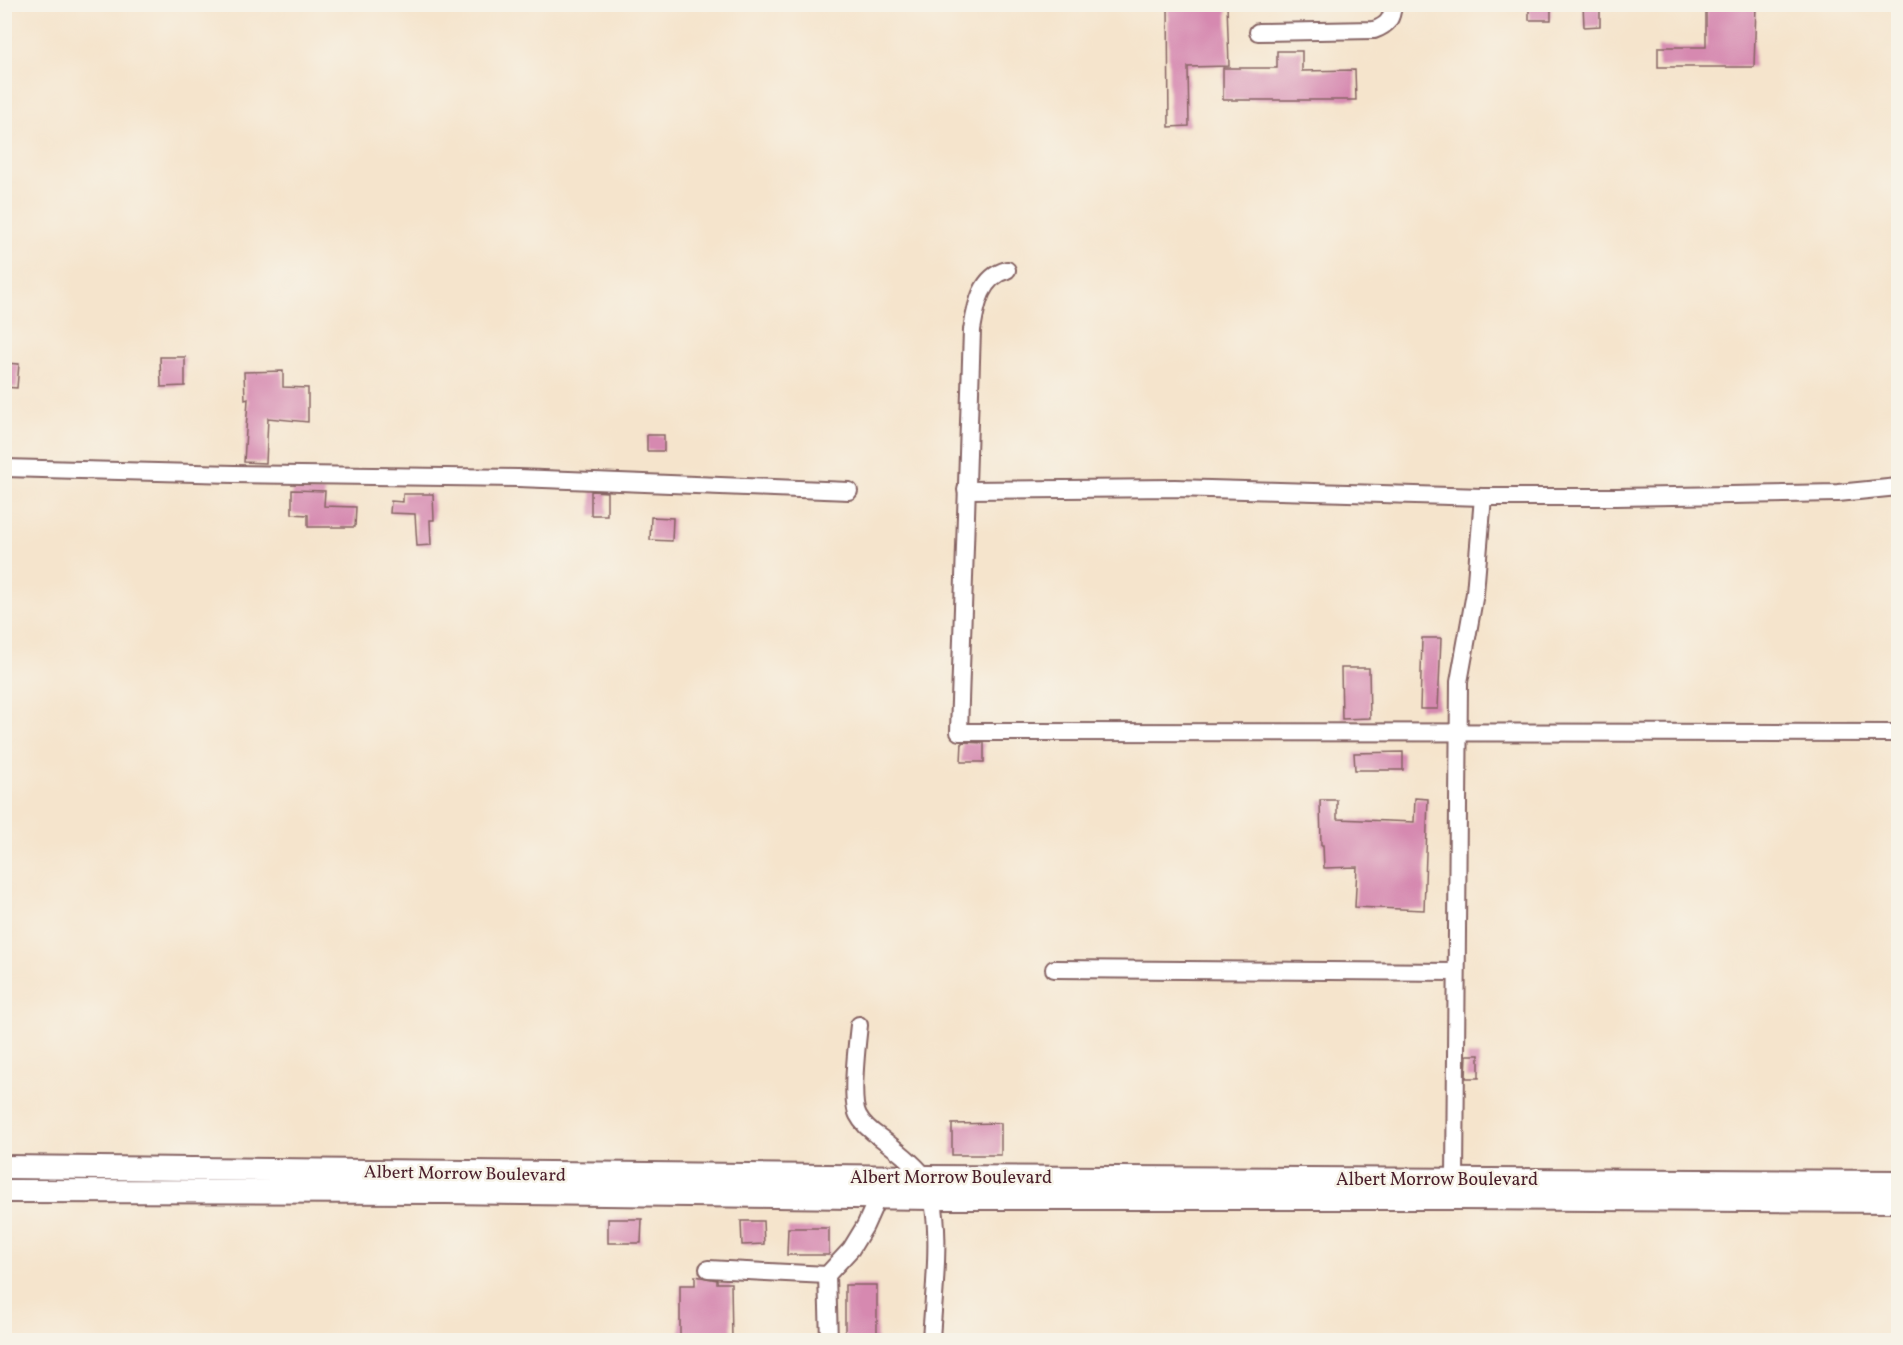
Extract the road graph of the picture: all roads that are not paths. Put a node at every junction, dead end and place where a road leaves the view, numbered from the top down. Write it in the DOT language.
graph roads {
  1 [pos="1393,4"];
  2 [pos="1258,32"];
  3 [pos="1007,270"];
  4 [pos="4,468"];
  5 [pos="1899,488"];
  6 [pos="966,490"];
  7 [pos="849,491"];
  8 [pos="1483,496"];
  9 [pos="1458,732"];
  10 [pos="1899,733"];
  11 [pos="1054,969"];
  12 [pos="1456,972"];
  13 [pos="859,1025"];
  14 [pos="4,1167"];
  15 [pos="1455,1179"];
  16 [pos="1899,1182"];
  17 [pos="928,1187"];
  18 [pos="4,1191"];
  19 [pos="878,1197"];
  20 [pos="1899,1201"];
  21 [pos="708,1269"];
  22 [pos="827,1275"];
  23 [pos="829,1341"];
  24 [pos="931,1341"];
  1 -- 2 [label="street"];
  3 -- 6 [label="street"];
  4 -- 7 [label="street"];
  5 -- 8 [label="street"];
  6 -- 8 [label="street"];
  6 -- 9 [label="street"];
  8 -- 9 [label="street"];
  9 -- 10 [label="street"];
  9 -- 12 [label="street"];
  11 -- 12 [label="street"];
  12 -- 15 [label="street"];
  13 -- 17 [label="street"];
  14 -- 17 [label="highway, Albert Morrow Boulevard"];
  15 -- 16 [label="highway, Albert Morrow Boulevard"];
  15 -- 17 [label="highway, Albert Morrow Boulevard"];
  17 -- 19 [label="highway, Albert Morrow Boulevard"];
  17 -- 20 [label="highway, Albert Morrow Boulevard"];
  17 -- 24 [label="street"];
  18 -- 19 [label="highway, Albert Morrow Boulevard"];
  19 -- 22 [label="street"];
  21 -- 22 [label="street"];
  22 -- 23 [label="street"];
}
